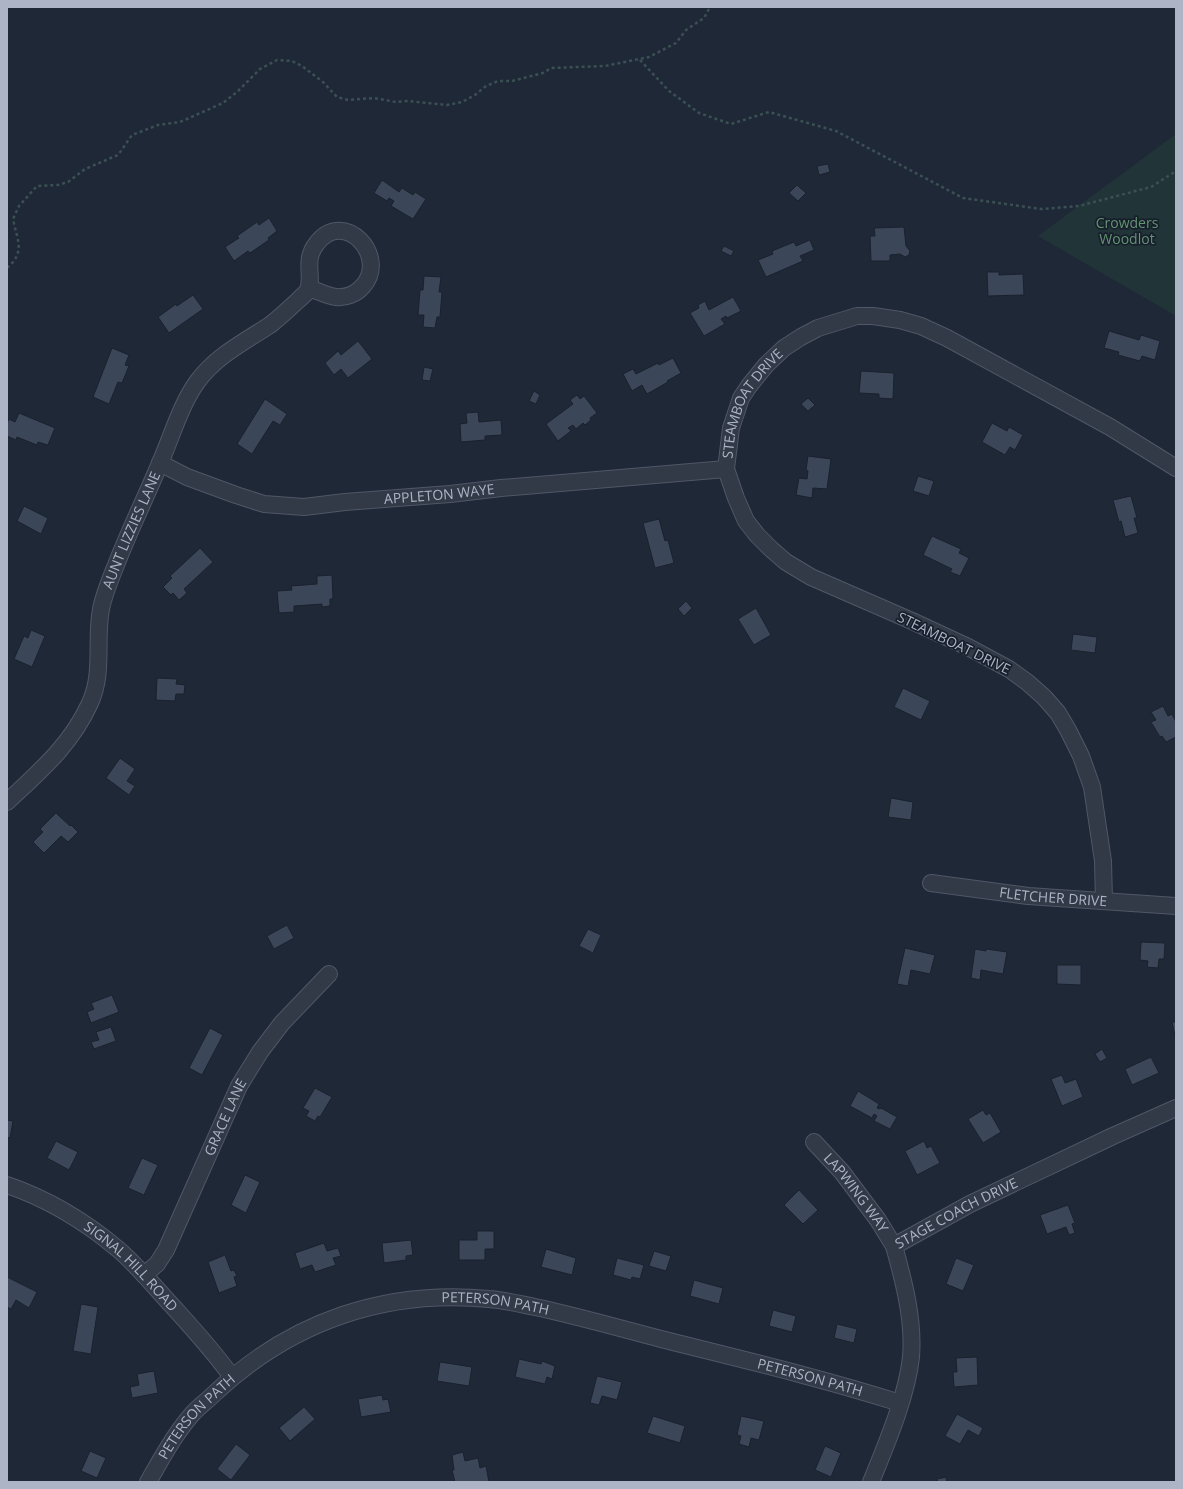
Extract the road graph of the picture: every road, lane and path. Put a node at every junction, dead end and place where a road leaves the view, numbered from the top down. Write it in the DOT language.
graph roads {
  1 [pos="710,7"];
  2 [pos="640,60"];
  3 [pos="1176,171"];
  4 [pos="7,268"];
  5 [pos="309,288"];
  6 [pos="160,463"];
  7 [pos="1176,468"];
  8 [pos="726,469"];
  9 [pos="7,802"];
  10 [pos="931,883"];
  11 [pos="1104,901"];
  12 [pos="1176,906"];
  13 [pos="329,974"];
  14 [pos="1176,1108"];
  15 [pos="814,1142"];
  16 [pos="7,1185"];
  17 [pos="894,1246"];
  18 [pos="144,1275"];
  19 [pos="232,1377"];
  20 [pos="900,1403"];
  21 [pos="148,1482"];
  22 [pos="871,1482"];
  1 -- 2 [label="path"];
  2 -- 3 [label="path"];
  2 -- 4 [label="path"];
  5 -- 5 [label="street"];
  5 -- 6 [label="street, AUNT LIZZIES LANE"];
  6 -- 8 [label="street, APPLETON WAYE"];
  6 -- 9 [label="street, AUNT LIZZIES LANE"];
  7 -- 8 [label="street, STEAMBOAT DRIVE"];
  8 -- 11 [label="street, STEAMBOAT DRIVE"];
  10 -- 11 [label="street, FLETCHER DRIVE"];
  11 -- 12 [label="street, FLETCHER DRIVE"];
  13 -- 18 [label="street, GRACE LANE"];
  14 -- 17 [label="street, STAGE COACH DRIVE"];
  15 -- 17 [label="street, LAPWING WAY"];
  16 -- 18 [label="street, SIGNAL HILL ROAD"];
  17 -- 20 [label="street, STAGE COACH DRIVE"];
  18 -- 19 [label="street, SIGNAL HILL ROAD"];
  19 -- 20 [label="street, PETERSON PATH"];
  19 -- 21 [label="street, PETERSON PATH"];
  20 -- 22 [label="street, STAGE COACH DRIVE"];
}
